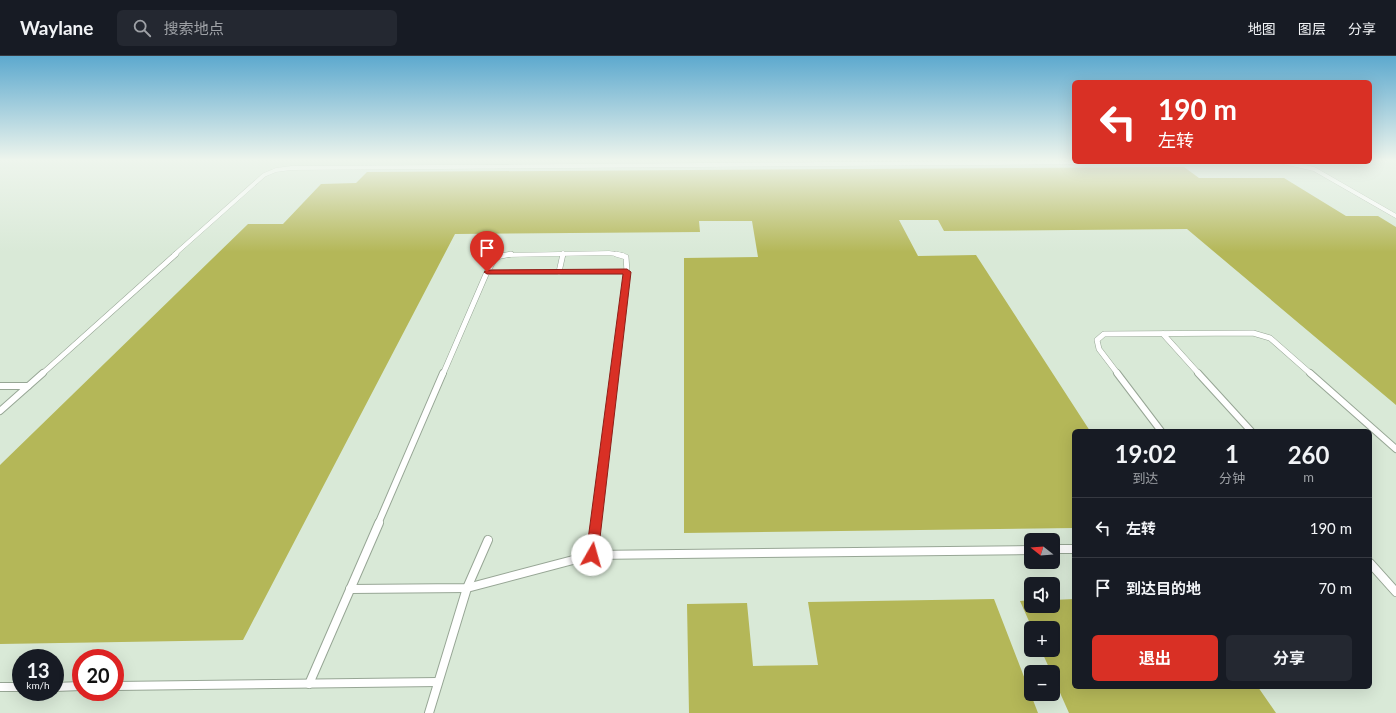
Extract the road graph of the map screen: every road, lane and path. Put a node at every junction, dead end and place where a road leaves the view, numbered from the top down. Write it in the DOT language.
graph roads {
  1 [pos="246,191"];
  2 [pos="1352,191"];
  3 [pos="1396,216"];
  4 [pos="563,253"];
  5 [pos="487,272"];
  6 [pos="559,272"];
  7 [pos="627,272"];
  8 [pos="1163,334"];
  9 [pos="0,386"];
  10 [pos="28,386"];
  11 [pos="0,411"];
  12 [pos="1159,429"];
  13 [pos="1249,429"];
  14 [pos="1396,449"];
  15 [pos="488,540"];
  16 [pos="1060,549"];
  17 [pos="1072,549"];
  18 [pos="1024,550"];
  19 [pos="592,555"];
  20 [pos="1372,565"];
  21 [pos="467,588"];
  22 [pos="350,589"];
  23 [pos="1396,592"];
  24 [pos="438,682"];
  25 [pos="309,684"];
  26 [pos="124,686"];
  27 [pos="0,687"];
  28 [pos="12,687"];
  29 [pos="429,713"];
  1 -- 10 [label="lane"];
  2 -- 3 [label="lane"];
  4 -- 5 [label="lane"];
  4 -- 6 [label="lane"];
  4 -- 7 [label="lane"];
  5 -- 6 [label="lane"];
  5 -- 22 [label="lane"];
  6 -- 7 [label="lane"];
  7 -- 19 [label="lane"];
  8 -- 12 [label="lane"];
  8 -- 13 [label="lane"];
  8 -- 14 [label="lane"];
  9 -- 10 [label="lane"];
  10 -- 11 [label="lane"];
  15 -- 21 [label="lane"];
  16 -- 17 [label="lane"];
  18 -- 19 [label="lane"];
  19 -- 21 [label="lane"];
  20 -- 23 [label="lane"];
  21 -- 22 [label="lane"];
  21 -- 24 [label="lane"];
  22 -- 25 [label="lane"];
  24 -- 25 [label="lane"];
  24 -- 29 [label="lane"];
  25 -- 26 [label="lane"];
  27 -- 28 [label="lane"];
}
